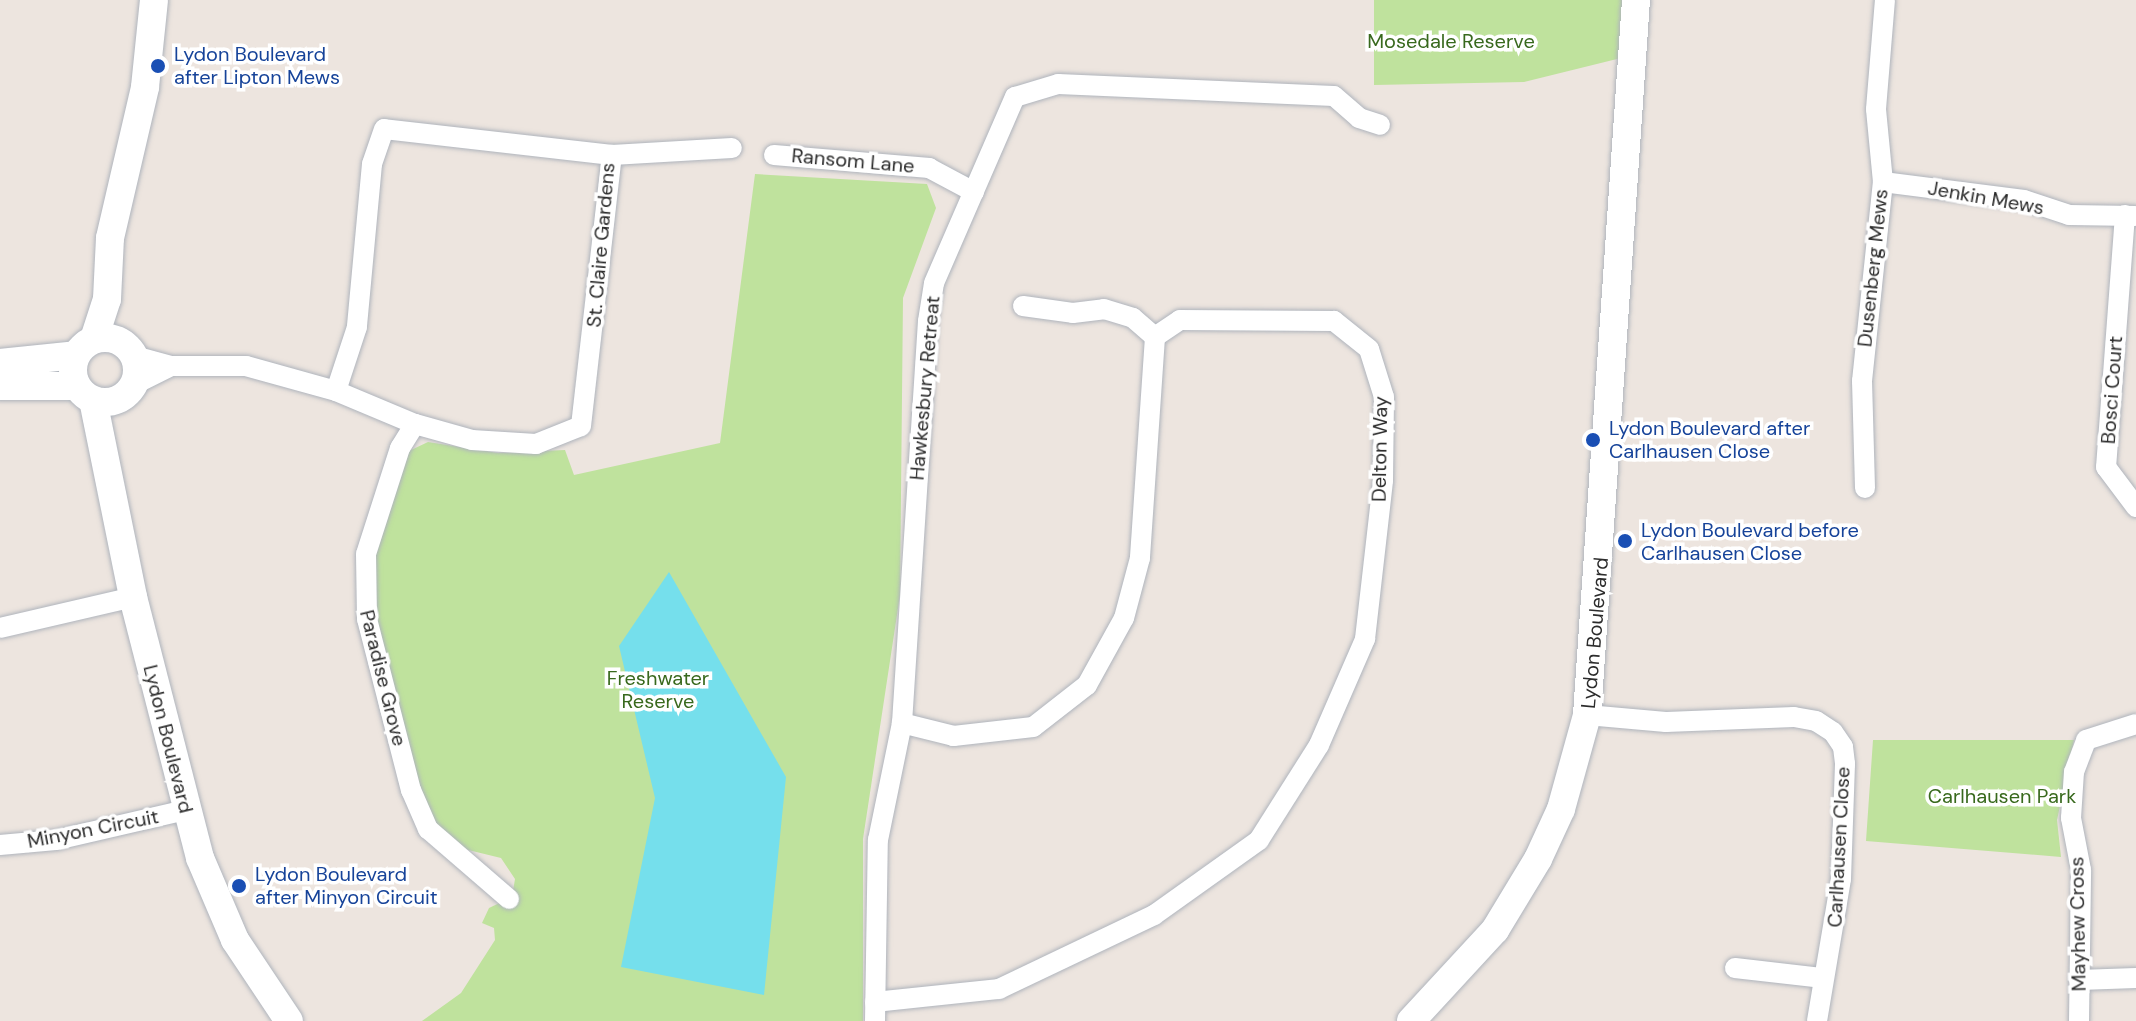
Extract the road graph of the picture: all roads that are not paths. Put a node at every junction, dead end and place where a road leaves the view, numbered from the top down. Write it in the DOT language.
graph roads {
  1 [pos="154,0"];
  2 [pos="1636,0"];
  3 [pos="1885,0"];
  4 [pos="1380,125"];
  5 [pos="732,148"];
  6 [pos="612,155"];
  7 [pos="774,155"];
  8 [pos="1883,182"];
  9 [pos="974,192"];
  10 [pos="2130,216"];
  11 [pos="1023,306"];
  12 [pos="1155,337"];
  13 [pos="106,348"];
  14 [pos="0,363"];
  15 [pos="171,366"];
  16 [pos="0,386"];
  17 [pos="336,391"];
  18 [pos="128,392"];
  19 [pos="84,393"];
  20 [pos="415,424"];
  21 [pos="104,435"];
  22 [pos="1865,488"];
  23 [pos="2136,507"];
  24 [pos="133,597"];
  25 [pos="0,628"];
  26 [pos="1587,715"];
  27 [pos="902,723"];
  28 [pos="2136,724"];
  29 [pos="186,810"];
  30 [pos="0,845"];
  31 [pos="509,899"];
  32 [pos="1735,968"];
  33 [pos="1823,978"];
  34 [pos="2136,978"];
  35 [pos="2079,980"];
  36 [pos="875,1012"];
  37 [pos="289,1021"];
  38 [pos="1411,1021"];
  39 [pos="1817,1021"];
  40 [pos="2079,1021"];
  1 -- 13 [label="street"];
  2 -- 26 [label="street, Lydon Boulevard"];
  3 -- 8 [label="street, Dusenberg Mews"];
  4 -- 9 [label="street, Hawkesbury Retreat"];
  5 -- 6 [label="street"];
  6 -- 17 [label="street, St. Claire Gardens"];
  6 -- 20 [label="street, St. Claire Gardens"];
  7 -- 9 [label="street, Ransom Lane"];
  8 -- 10 [label="street, Jenkin Mews"];
  8 -- 22 [label="street, Dusenberg Mews"];
  9 -- 27 [label="street, Hawkesbury Retreat"];
  10 -- 23 [label="street, Bosci Court"];
  11 -- 12 [label="street"];
  12 -- 27 [label="street"];
  12 -- 36 [label="street, Delton Way"];
  13 -- 14 [label="street"];
  13 -- 15 [label="street, St. Claire Gardens"];
  13 -- 18 [label="street"];
  13 -- 19 [label="street, Lydon Boulevard"];
  15 -- 17 [label="street, St. Claire Gardens"];
  15 -- 18 [label="street, St. Claire Gardens"];
  16 -- 19 [label="street"];
  17 -- 20 [label="street, St. Claire Gardens"];
  18 -- 19 [label="street"];
  18 -- 21 [label="street"];
  19 -- 21 [label="street, Lydon Boulevard"];
  20 -- 31 [label="street, Paradise Grove"];
  21 -- 24 [label="street, Lydon Boulevard"];
  24 -- 25 [label="street"];
  24 -- 29 [label="street, Lydon Boulevard"];
  26 -- 33 [label="street, Carlhausen Close"];
  26 -- 38 [label="street, Lydon Boulevard"];
  27 -- 36 [label="street, Hawkesbury Retreat"];
  28 -- 35 [label="street, Mayhew Cross"];
  29 -- 30 [label="street, Minyon Circuit"];
  29 -- 37 [label="street, Lydon Boulevard"];
  32 -- 33 [label="street"];
  33 -- 39 [label="street, Carlhausen Close"];
  34 -- 35 [label="street"];
  35 -- 40 [label="street, Mayhew Cross"];
}
